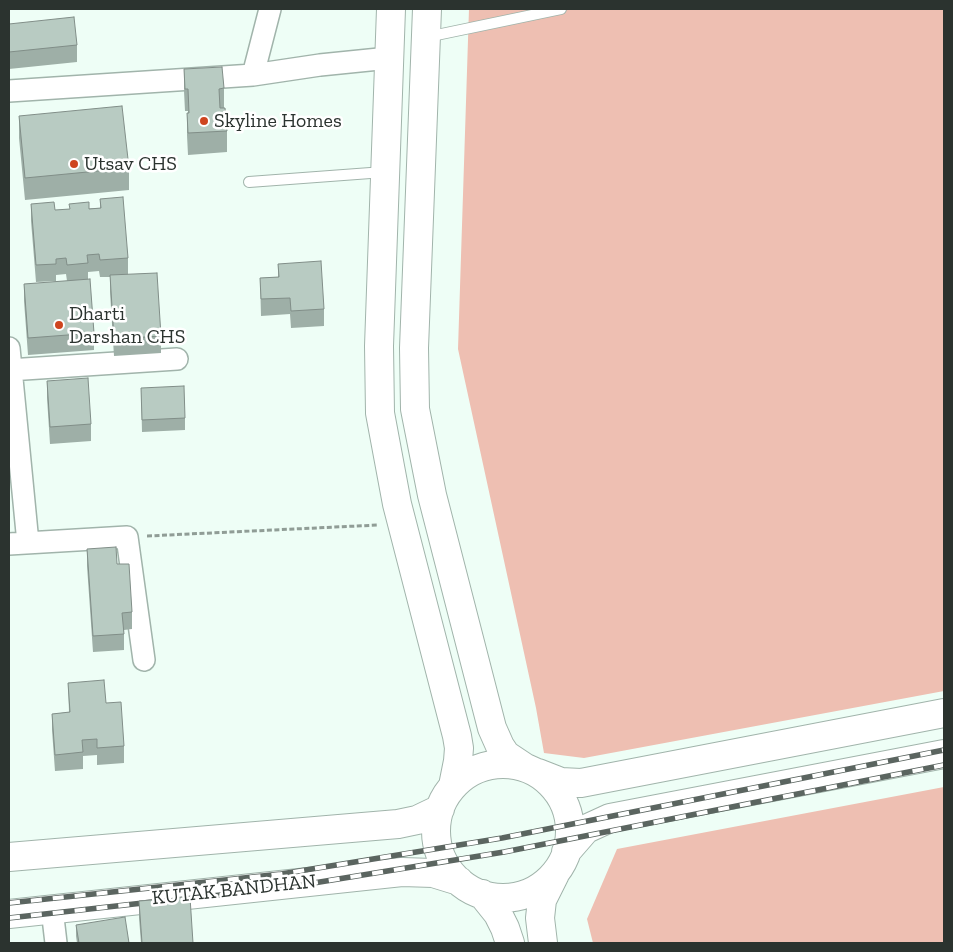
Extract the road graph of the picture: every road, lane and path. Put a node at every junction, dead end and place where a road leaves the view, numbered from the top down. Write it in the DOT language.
graph roads {
  1 [pos="270,9"];
  2 [pos="391,9"];
  3 [pos="427,9"];
  4 [pos="561,9"];
  5 [pos="426,38"];
  6 [pos="389,58"];
  7 [pos="253,75"];
  8 [pos="9,91"];
  9 [pos="385,172"];
  10 [pos="249,182"];
  11 [pos="384,211"];
  12 [pos="419,212"];
  13 [pos="9,348"];
  14 [pos="177,359"];
  15 [pos="10,370"];
  16 [pos="402,524"];
  17 [pos="127,537"];
  18 [pos="18,543"];
  19 [pos="144,660"];
  20 [pos="944,713"];
  21 [pos="944,754"];
  22 [pos="530,770"];
  23 [pos="446,798"];
  24 [pos="9,856"];
  25 [pos="563,858"];
  26 [pos="470,888"];
  27 [pos="52,909"];
  28 [pos="9,914"];
  29 [pos="56,943"];
  30 [pos="510,943"];
  31 [pos="543,943"];
  1 -- 7 [label="street"];
  2 -- 6 [label="street"];
  3 -- 5 [label="street"];
  4 -- 5 [label="lane"];
  5 -- 12 [label="street"];
  6 -- 7 [label="street"];
  6 -- 9 [label="street"];
  7 -- 8 [label="street"];
  9 -- 10 [label="lane"];
  9 -- 11 [label="street"];
  11 -- 12 [label="street"];
  11 -- 16 [label="street"];
  12 -- 22 [label="street"];
  13 -- 15 [label="street"];
  14 -- 15 [label="street"];
  15 -- 18 [label="street"];
  16 -- 17 [label="path"];
  16 -- 23 [label="street"];
  17 -- 18 [label="street"];
  17 -- 19 [label="street"];
  20 -- 22 [label="street"];
  21 -- 25 [label="street"];
  22 -- 23 [label="street"];
  22 -- 25 [label="street"];
  23 -- 24 [label="street"];
  23 -- 26 [label="street"];
  25 -- 26 [label="street"];
  25 -- 31 [label="street"];
  26 -- 27 [label="street, KUTAK BANDHAN"];
  26 -- 30 [label="street"];
  27 -- 28 [label="street, KUTAK BANDHAN"];
  27 -- 29 [label="street"];
}
